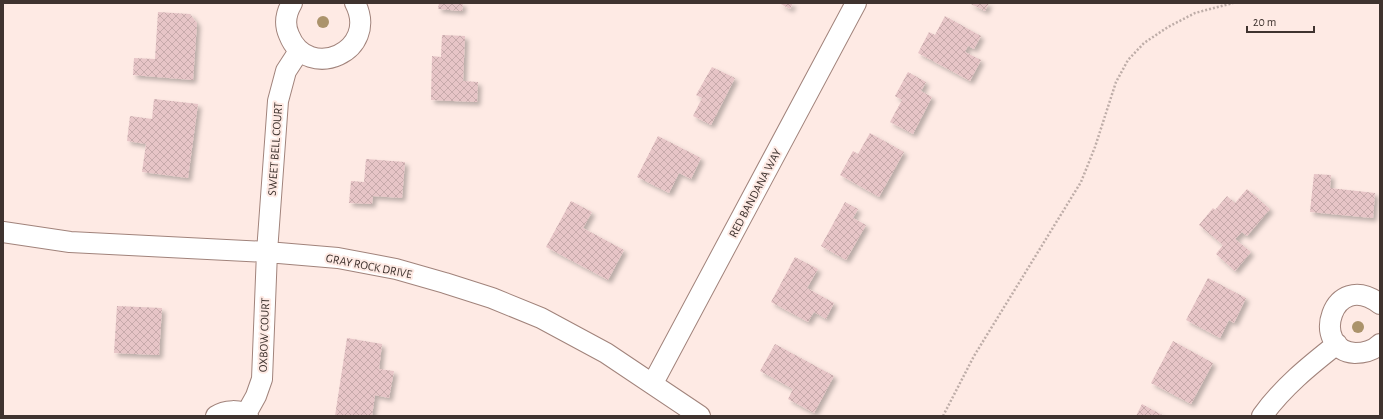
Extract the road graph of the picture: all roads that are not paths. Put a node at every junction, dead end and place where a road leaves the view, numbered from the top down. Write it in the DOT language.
graph roads {
  1 [pos="292,3"];
  2 [pos="355,3"];
  3 [pos="856,3"];
  4 [pos="299,51"];
  5 [pos="3,232"];
  6 [pos="267,252"];
  7 [pos="1380,304"];
  8 [pos="1337,344"];
  9 [pos="1380,344"];
  10 [pos="653,383"];
  11 [pos="247,415"];
  12 [pos="216,416"];
  13 [pos="700,416"];
  14 [pos="1262,416"];
  1 -- 4 [label="street"];
  2 -- 4 [label="street"];
  3 -- 10 [label="street, RED BANDANA WAY"];
  4 -- 6 [label="street, SWEET BELL COURT"];
  5 -- 6 [label="street, GRAY ROCK DRIVE"];
  6 -- 10 [label="street, GRAY ROCK DRIVE"];
  6 -- 11 [label="street, OXBOW COURT"];
  7 -- 8 [label="street"];
  8 -- 9 [label="street"];
  8 -- 14 [label="street"];
  10 -- 13 [label="street, GRAY ROCK DRIVE"];
  11 -- 12 [label="street, OXBOW COURT"];
}
